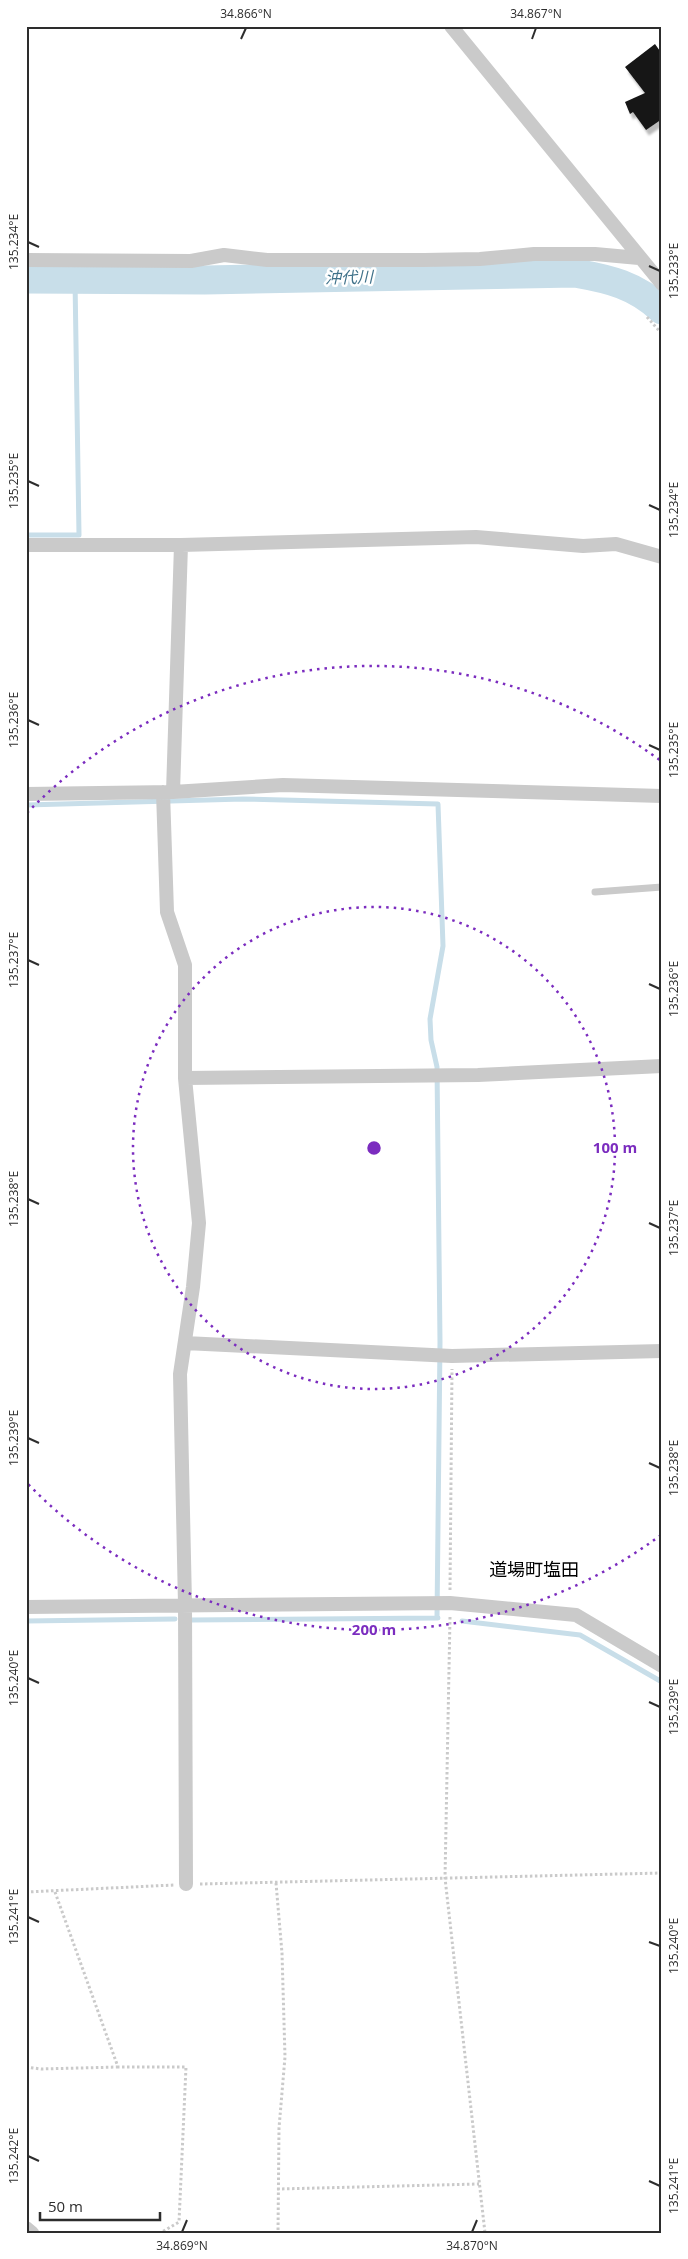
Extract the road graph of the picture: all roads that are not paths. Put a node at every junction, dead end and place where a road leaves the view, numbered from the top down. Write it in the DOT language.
graph roads {
  1 [pos="451,26"];
  2 [pos="639,258"];
  3 [pos="26,260"];
  4 [pos="662,284"];
  5 [pos="26,545"];
  6 [pos="181,545"];
  7 [pos="662,557"];
  8 [pos="168,792"];
  9 [pos="26,794"];
  10 [pos="662,796"];
  11 [pos="662,887"];
  12 [pos="595,892"];
  13 [pos="662,1066"];
  14 [pos="185,1078"];
  15 [pos="185,1343"];
  16 [pos="662,1351"];
  17 [pos="185,1604"];
  18 [pos="26,1607"];
  19 [pos="662,1666"];
  20 [pos="186,1884"];
  21 [pos="26,2228"];
  22 [pos="32,2233"];
  1 -- 2 [label="street"];
  2 -- 3 [label="street"];
  2 -- 4 [label="street"];
  5 -- 6 [label="street"];
  6 -- 7 [label="street"];
  6 -- 8 [label="street"];
  8 -- 9 [label="street"];
  8 -- 10 [label="street"];
  8 -- 14 [label="street"];
  11 -- 12 [label="lane"];
  13 -- 14 [label="street"];
  14 -- 15 [label="street"];
  15 -- 16 [label="street"];
  15 -- 17 [label="street"];
  17 -- 18 [label="street"];
  17 -- 19 [label="street"];
  17 -- 20 [label="street"];
  21 -- 22 [label="street"];
}
